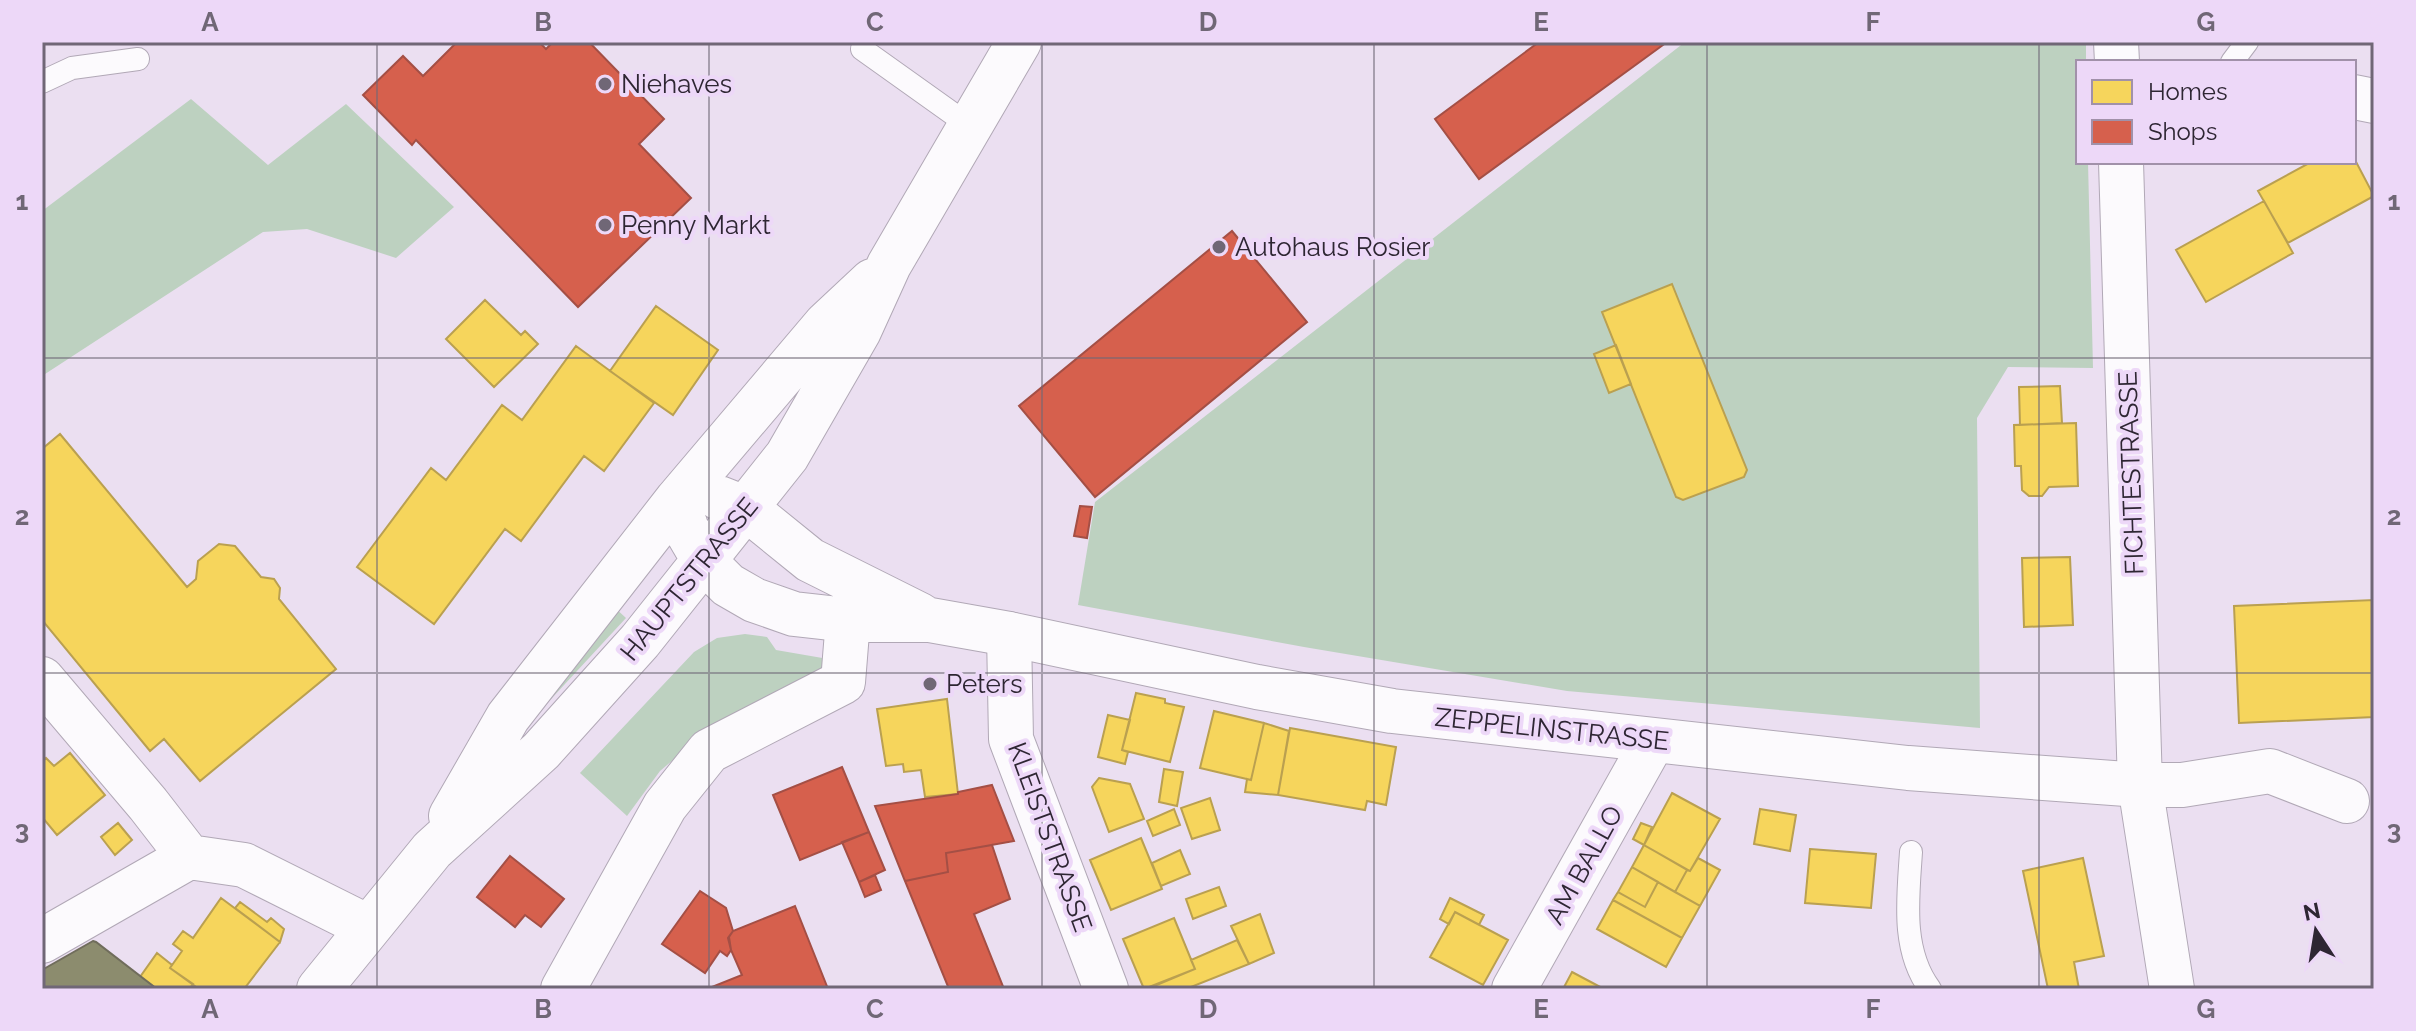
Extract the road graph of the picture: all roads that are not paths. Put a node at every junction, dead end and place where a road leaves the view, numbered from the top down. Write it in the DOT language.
graph roads {
  1 [pos="1019,42"];
  2 [pos="2247,42"];
  3 [pos="862,49"];
  4 [pos="138,59"];
  5 [pos="2234,60"];
  6 [pos="42,82"];
  7 [pos="970,126"];
  8 [pos="2133,168"];
  9 [pos="889,265"];
  10 [pos="677,500"];
  11 [pos="747,509"];
  12 [pos="705,562"];
  13 [pos="848,620"];
  14 [pos="930,620"];
  15 [pos="1009,634"];
  16 [pos="42,679"];
  17 [pos="1653,741"];
  18 [pos="2161,785"];
  19 [pos="2360,801"];
  20 [pos="432,850"];
  21 [pos="1911,852"];
  22 [pos="189,857"];
  23 [pos="368,927"];
  24 [pos="42,941"];
  25 [pos="319,989"];
  26 [pos="563,989"];
  27 [pos="1106,989"];
  28 [pos="1514,989"];
  29 [pos="1930,989"];
  30 [pos="2172,989"];
  1 -- 7 [label="street, HAUPTSTRASSE"];
  2 -- 5 [label="lane"];
  3 -- 7 [label="lane"];
  4 -- 6 [label="lane"];
  7 -- 9 [label="street, HAUPTSTRASSE"];
  8 -- 18 [label="street, FICHTESTRASSE"];
  9 -- 10 [label="street, HAUPTSTRASSE"];
  9 -- 11 [label="street, HAUPTSTRASSE"];
  10 -- 11 [label="street, ZEPPELINSTRASSE"];
  10 -- 12 [label="street, ZEPPELINSTRASSE"];
  10 -- 20 [label="street, HAUPTSTRASSE"];
  11 -- 12 [label="street, HAUPTSTRASSE"];
  11 -- 14 [label="street, ZEPPELINSTRASSE"];
  12 -- 13 [label="street, ZEPPELINSTRASSE"];
  12 -- 20 [label="street, HAUPTSTRASSE"];
  13 -- 14 [label="street, ZEPPELINSTRASSE"];
  13 -- 26 [label="street"];
  14 -- 15 [label="street, ZEPPELINSTRASSE"];
  15 -- 17 [label="street, ZEPPELINSTRASSE"];
  15 -- 27 [label="street, KLEISTSTRASSE"];
  16 -- 22 [label="street"];
  17 -- 18 [label="street, ZEPPELINSTRASSE"];
  17 -- 28 [label="street, AM BALLO"];
  18 -- 19 [label="street, ZEPPELINSTRASSE"];
  18 -- 30 [label="street, FICHTESTRASSE"];
  20 -- 23 [label="street, HAUPTSTRASSE"];
  21 -- 29 [label="lane"];
  22 -- 23 [label="street"];
  22 -- 24 [label="street"];
  23 -- 25 [label="street, HAUPTSTRASSE"];
}
